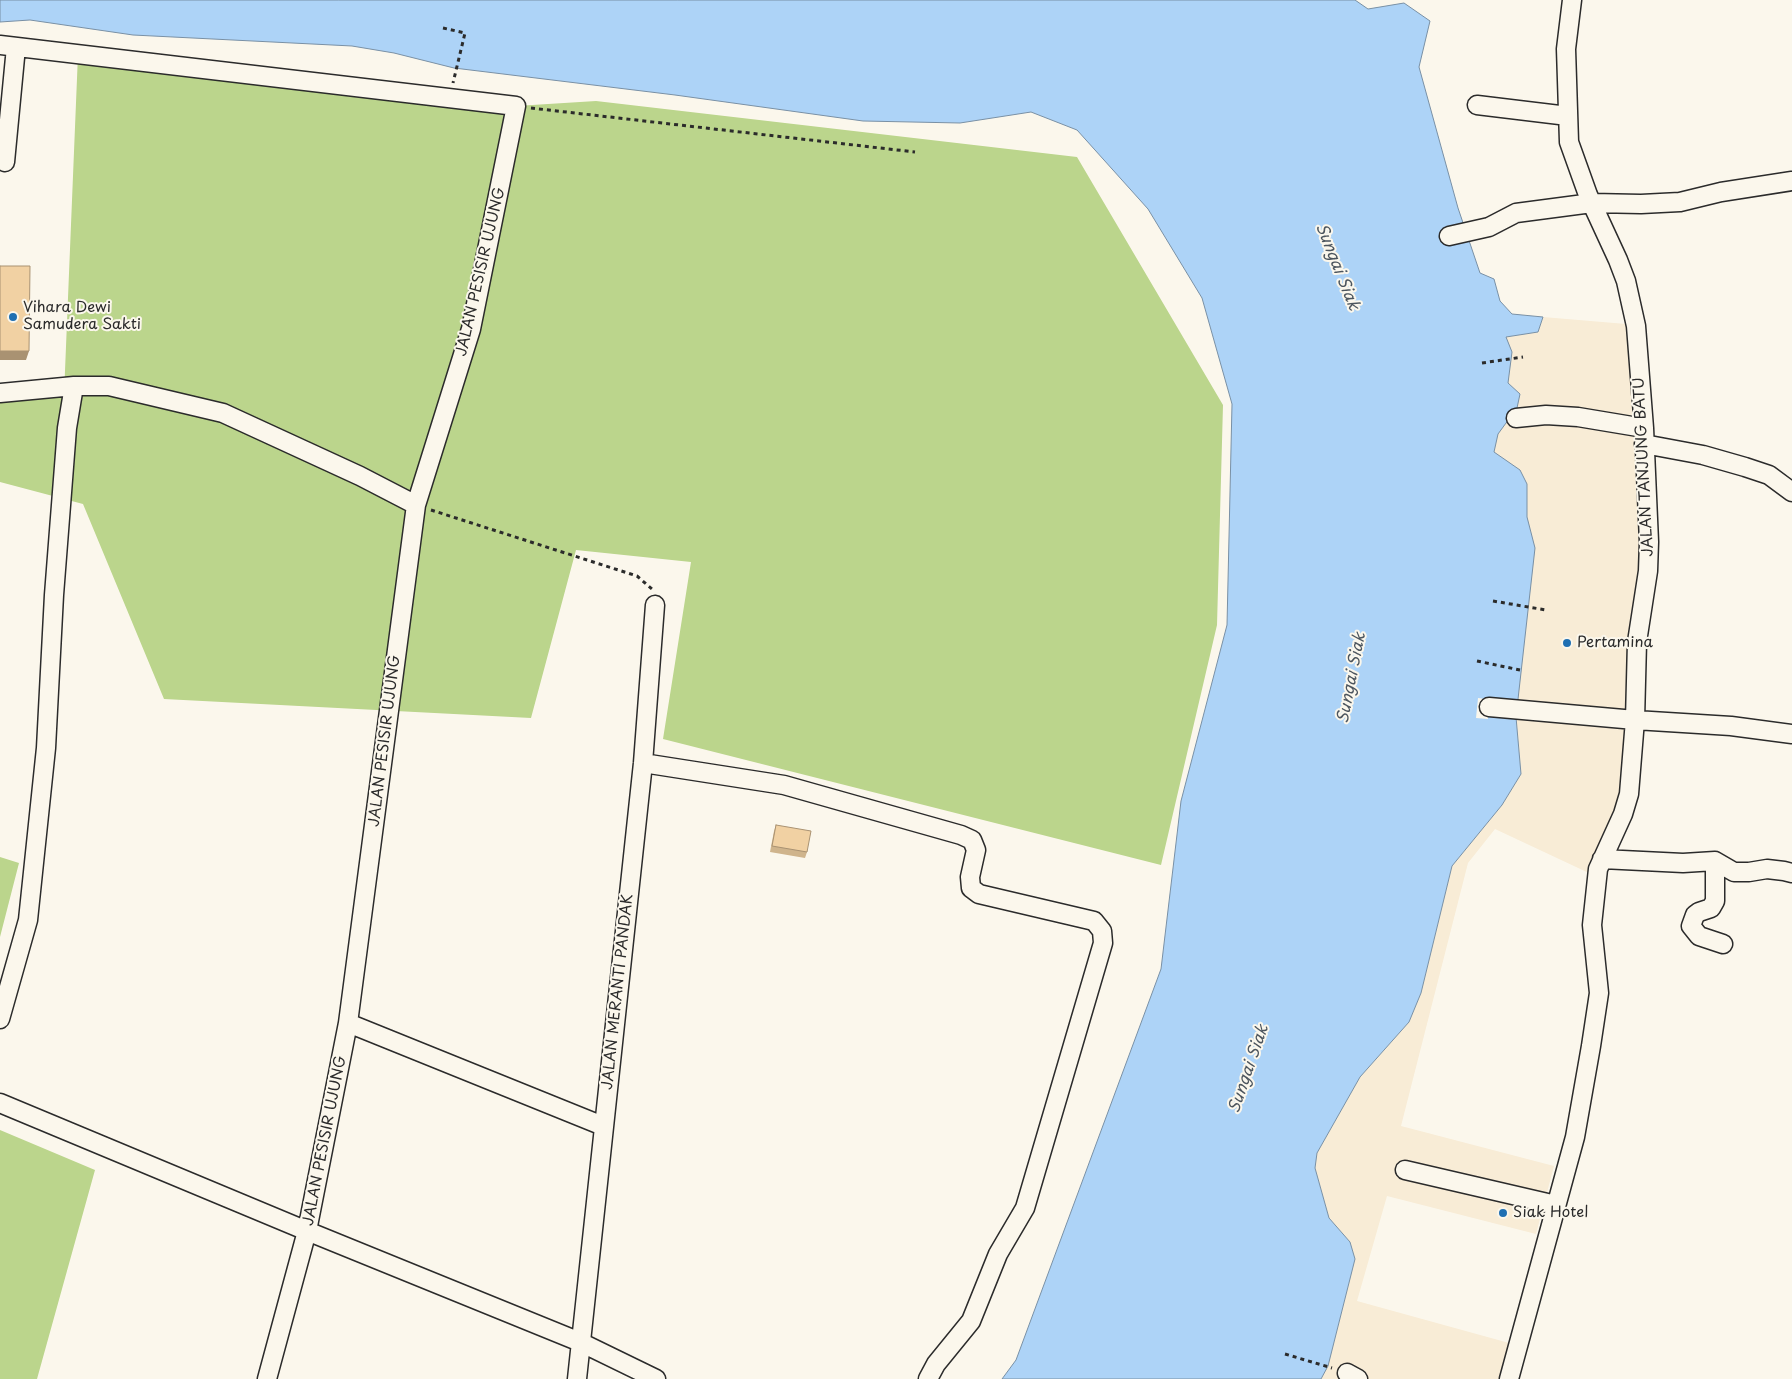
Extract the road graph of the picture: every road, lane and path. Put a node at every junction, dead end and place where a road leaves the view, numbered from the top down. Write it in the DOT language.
graph roads {
  1 [pos="1572,0"];
  2 [pos="443,28"];
  3 [pos="8,46"];
  4 [pos="456,70"];
  5 [pos="1477,104"];
  6 [pos="516,106"];
  7 [pos="1568,116"];
  8 [pos="915,152"];
  9 [pos="5,162"];
  10 [pos="1792,181"];
  11 [pos="1592,203"];
  12 [pos="1449,236"];
  13 [pos="1523,357"];
  14 [pos="1482,362"];
  15 [pos="74,386"];
  16 [pos="0,393"];
  17 [pos="1516,418"];
  18 [pos="1644,436"];
  19 [pos="1792,492"];
  20 [pos="416,505"];
  21 [pos="1493,601"];
  22 [pos="655,605"];
  23 [pos="1546,610"];
  24 [pos="1477,661"];
  25 [pos="1520,670"];
  26 [pos="1489,707"];
  27 [pos="1635,720"];
  28 [pos="1792,734"];
  29 [pos="643,763"];
  30 [pos="1602,858"];
  31 [pos="1714,862"];
  32 [pos="1792,873"];
  33 [pos="1723,944"];
  34 [pos="0,1019"];
  35 [pos="348,1023"];
  36 [pos="0,1103"];
  37 [pos="603,1126"];
  38 [pos="1406,1170"];
  39 [pos="1556,1205"];
  40 [pos="307,1231"];
  41 [pos="580,1342"];
  42 [pos="1285,1354"];
  43 [pos="1353,1376"];
  44 [pos="267,1379"];
  45 [pos="577,1379"];
  46 [pos="656,1379"];
  47 [pos="928,1379"];
  48 [pos="1509,1379"];
  1 -- 7 [label="street, JALAN TANJUNG BATU"];
  2 -- 4 [label="path"];
  3 -- 6 [label="street"];
  3 -- 9 [label="street"];
  5 -- 7 [label="street"];
  6 -- 8 [label="path"];
  6 -- 20 [label="street, JALAN PESISIR UJUNG"];
  7 -- 11 [label="street, JALAN TANJUNG BATU"];
  10 -- 11 [label="street"];
  11 -- 12 [label="street"];
  11 -- 18 [label="street, JALAN TANJUNG BATU"];
  13 -- 14 [label="path"];
  15 -- 16 [label="street"];
  15 -- 20 [label="street"];
  15 -- 34 [label="street"];
  17 -- 18 [label="street"];
  18 -- 19 [label="street"];
  18 -- 27 [label="street, JALAN TANJUNG BATU"];
  20 -- 22 [label="path"];
  20 -- 35 [label="street, JALAN PESISIR UJUNG"];
  21 -- 23 [label="path"];
  22 -- 29 [label="street, JALAN MERANTI PANDAK"];
  24 -- 25 [label="path"];
  26 -- 27 [label="street"];
  27 -- 28 [label="street"];
  27 -- 30 [label="street, JALAN TANJUNG BATU"];
  29 -- 37 [label="street, JALAN MERANTI PANDAK"];
  29 -- 47 [label="street"];
  30 -- 31 [label="street"];
  30 -- 39 [label="street, JALAN TANJUNG BATU"];
  31 -- 32 [label="street"];
  31 -- 33 [label="street"];
  35 -- 37 [label="street"];
  35 -- 40 [label="street, JALAN PESISIR UJUNG"];
  36 -- 40 [label="street"];
  37 -- 41 [label="street, JALAN MERANTI PANDAK"];
  38 -- 39 [label="street"];
  39 -- 48 [label="street, JALAN TANJUNG BATU"];
  40 -- 41 [label="street"];
  40 -- 44 [label="street, JALAN PESISIR UJUNG"];
  41 -- 45 [label="street, JALAN MERANTI PANDAK"];
  41 -- 46 [label="street"];
  42 -- 43 [label="path"];
}
